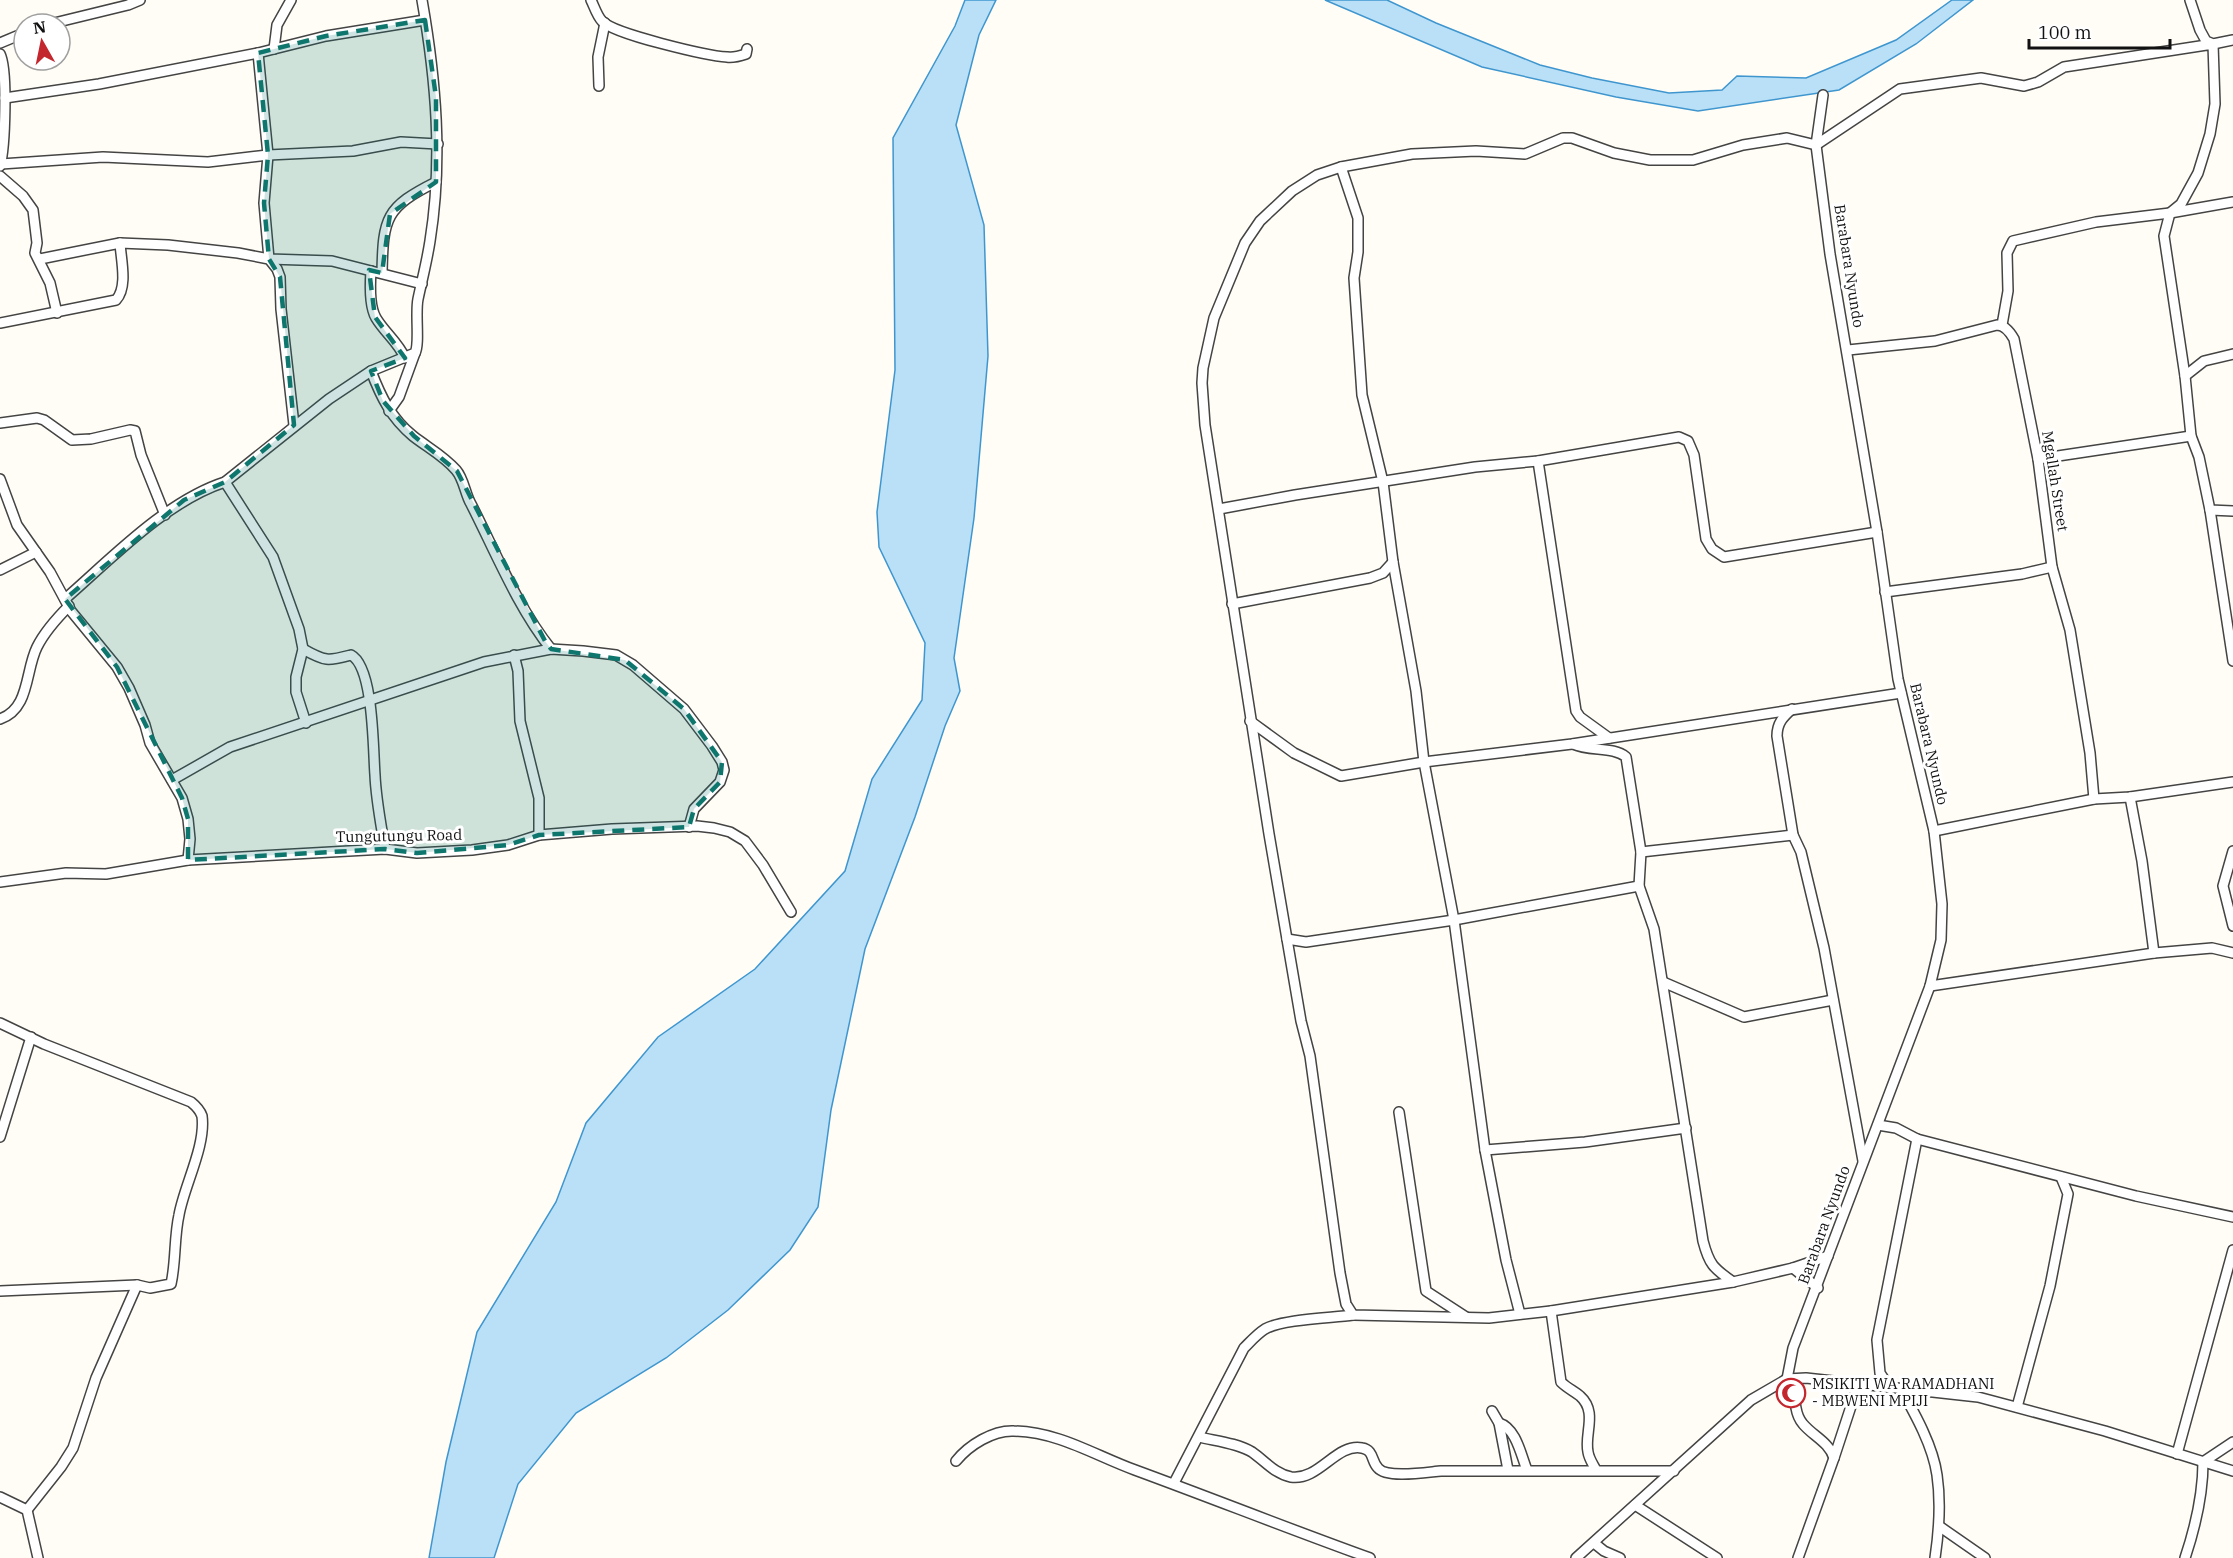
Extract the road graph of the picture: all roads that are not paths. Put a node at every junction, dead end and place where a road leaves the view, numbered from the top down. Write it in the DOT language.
graph roads {
  1 [pos="140,0"];
  2 [pos="291,0"];
  3 [pos="422,0"];
  4 [pos="591,0"];
  5 [pos="2190,0"];
  6 [pos="72,19"];
  7 [pos="425,20"];
  8 [pos="605,23"];
  9 [pos="2233,40"];
  10 [pos="2213,44"];
  11 [pos="274,49"];
  12 [pos="747,49"];
  13 [pos="258,53"];
  14 [pos="0,54"];
  15 [pos="599,86"];
  16 [pos="1823,95"];
  17 [pos="5,98"];
  18 [pos="438,144"];
  19 [pos="1816,145"];
  20 [pos="268,154"];
  21 [pos="1,165"];
  22 [pos="1341,167"];
  23 [pos="0,176"];
  24 [pos="436,182"];
  25 [pos="2233,202"];
  26 [pos="2170,213"];
  27 [pos="120,243"];
  28 [pos="40,259"];
  29 [pos="269,259"];
  30 [pos="371,271"];
  31 [pos="382,273"];
  32 [pos="423,284"];
  33 [pos="57,313"];
  34 [pos="0,323"];
  35 [pos="2002,325"];
  36 [pos="1848,350"];
  37 [pos="415,353"];
  38 [pos="2233,354"];
  39 [pos="405,357"];
  40 [pos="371,371"];
  41 [pos="2185,376"];
  42 [pos="389,411"];
  43 [pos="0,423"];
  44 [pos="294,425"];
  45 [pos="2191,436"];
  46 [pos="2038,459"];
  47 [pos="1538,461"];
  48 [pos="0,479"];
  49 [pos="225,482"];
  50 [pos="1383,482"];
  51 [pos="1220,509"];
  52 [pos="2210,510"];
  53 [pos="2233,511"];
  54 [pos="165,514"];
  55 [pos="1877,532"];
  56 [pos="36,552"];
  57 [pos="1393,562"];
  58 [pos="2052,567"];
  59 [pos="0,570"];
  60 [pos="1885,592"];
  61 [pos="67,602"];
  62 [pos="1232,604"];
  63 [pos="303,649"];
  64 [pos="551,649"];
  65 [pos="514,656"];
  66 [pos="2233,661"];
  67 [pos="1901,693"];
  68 [pos="370,702"];
  69 [pos="1792,709"];
  70 [pos="0,718"];
  71 [pos="1250,721"];
  72 [pos="306,723"];
  73 [pos="1609,738"];
  74 [pos="1572,744"];
  75 [pos="1425,762"];
  76 [pos="172,780"];
  77 [pos="2233,782"];
  78 [pos="2130,797"];
  79 [pos="2094,799"];
  80 [pos="689,827"];
  81 [pos="1934,831"];
  82 [pos="1793,834"];
  83 [pos="539,836"];
  84 [pos="386,849"];
  85 [pos="2233,851"];
  86 [pos="1641,852"];
  87 [pos="188,860"];
  88 [pos="0,882"];
  89 [pos="1639,886"];
  90 [pos="791,912"];
  91 [pos="1454,920"];
  92 [pos="2233,926"];
  93 [pos="1287,939"];
  94 [pos="2154,953"];
  95 [pos="2233,953"];
  96 [pos="1663,982"];
  97 [pos="1930,986"];
  98 [pos="1833,1000"];
  99 [pos="0,1023"];
  100 [pos="31,1038"];
  101 [pos="1399,1112"];
  102 [pos="1878,1125"];
  103 [pos="1686,1128"];
  104 [pos="0,1137"];
  105 [pos="1917,1139"];
  106 [pos="1485,1150"];
  107 [pos="1863,1161"];
  108 [pos="2061,1177"];
  109 [pos="2080,1181"];
  110 [pos="2068,1194"];
  111 [pos="2233,1217"];
  112 [pos="2233,1250"];
  113 [pos="1828,1256"];
  114 [pos="1793,1268"];
  115 [pos="1733,1282"];
  116 [pos="138,1285"];
  117 [pos="1818,1288"];
  118 [pos="0,1291"];
  119 [pos="1551,1311"];
  120 [pos="1520,1314"];
  121 [pos="1353,1316"];
  122 [pos="1468,1318"];
  123 [pos="1791,1379"];
  124 [pos="1858,1385"];
  125 [pos="1890,1388"];
  126 [pos="1901,1389"];
  127 [pos="2017,1407"];
  128 [pos="1492,1411"];
  129 [pos="1499,1423"];
  130 [pos="1199,1437"];
  131 [pos="2233,1442"];
  132 [pos="2177,1454"];
  133 [pos="1834,1458"];
  134 [pos="956,1461"];
  135 [pos="2203,1462"];
  136 [pos="1508,1470"];
  137 [pos="1527,1470"];
  138 [pos="1596,1470"];
  139 [pos="1674,1471"];
  140 [pos="2233,1471"];
  141 [pos="1174,1483"];
  142 [pos="0,1497"];
  143 [pos="1635,1505"];
  144 [pos="27,1510"];
  145 [pos="1939,1527"];
  146 [pos="1594,1543"];
  147 [pos="38,1558"];
  148 [pos="1370,1558"];
  149 [pos="1576,1558"];
  150 [pos="1620,1558"];
  151 [pos="1717,1558"];
  152 [pos="1798,1558"];
  153 [pos="1935,1558"];
  154 [pos="1985,1558"];
  155 [pos="2185,1558"];
  1 -- 6 [label="street"];
  2 -- 11 [label="street"];
  3 -- 7 [label="street"];
  4 -- 8 [label="street"];
  5 -- 10 [label="street"];
  7 -- 11 [label="street"];
  7 -- 18 [label="street"];
  8 -- 12 [label="street"];
  8 -- 15 [label="street"];
  9 -- 10 [label="street"];
  10 -- 19 [label="street"];
  10 -- 26 [label="street"];
  11 -- 13 [label="street"];
  13 -- 17 [label="street"];
  13 -- 20 [label="street"];
  14 -- 17 [label="street"];
  16 -- 19 [label="street, Barabara Nyundo"];
  17 -- 21 [label="street"];
  18 -- 20 [label="street"];
  18 -- 24 [label="street"];
  19 -- 22 [label="street"];
  19 -- 36 [label="street, Barabara Nyundo"];
  20 -- 21 [label="street"];
  20 -- 29 [label="street"];
  22 -- 50 [label="street"];
  22 -- 51 [label="street"];
  23 -- 28 [label="street"];
  24 -- 31 [label="street"];
  24 -- 32 [label="street"];
  25 -- 26 [label="street"];
  26 -- 35 [label="street"];
  26 -- 41 [label="street"];
  27 -- 28 [label="street"];
  27 -- 29 [label="street"];
  27 -- 33 [label="street"];
  28 -- 33 [label="street"];
  29 -- 30 [label="street"];
  29 -- 44 [label="street"];
  30 -- 31 [label="street"];
  30 -- 39 [label="street"];
  31 -- 32 [label="street"];
  32 -- 37 [label="street"];
  33 -- 34 [label="street"];
  35 -- 36 [label="street"];
  35 -- 46 [label="street, Mgallah Street"];
  36 -- 55 [label="street, Barabara Nyundo"];
  37 -- 39 [label="street"];
  37 -- 42 [label="street"];
  38 -- 41 [label="street"];
  39 -- 40 [label="street"];
  40 -- 42 [label="street"];
  40 -- 44 [label="street"];
  41 -- 45 [label="street"];
  42 -- 64 [label="street"];
  43 -- 54 [label="street"];
  44 -- 49 [label="street"];
  45 -- 46 [label="street"];
  45 -- 52 [label="street"];
  46 -- 58 [label="street, Mgallah Street"];
  47 -- 50 [label="street"];
  47 -- 55 [label="street"];
  47 -- 73 [label="street"];
  48 -- 56 [label="street"];
  49 -- 54 [label="street"];
  49 -- 63 [label="street"];
  50 -- 51 [label="street"];
  50 -- 57 [label="street"];
  51 -- 62 [label="street"];
  52 -- 53 [label="street"];
  52 -- 66 [label="street"];
  54 -- 61 [label="street"];
  55 -- 60 [label="street, Barabara Nyundo"];
  56 -- 59 [label="street"];
  56 -- 61 [label="street"];
  57 -- 62 [label="street"];
  57 -- 75 [label="street"];
  58 -- 60 [label="street"];
  58 -- 79 [label="street, Mgallah Street"];
  60 -- 67 [label="street, Barabara Nyundo"];
  61 -- 70 [label="street"];
  61 -- 76 [label="street"];
  62 -- 71 [label="street"];
  63 -- 68 [label="street"];
  63 -- 72 [label="street"];
  64 -- 65 [label="street"];
  64 -- 80 [label="street"];
  65 -- 68 [label="street"];
  65 -- 83 [label="street"];
  67 -- 69 [label="street"];
  67 -- 81 [label="street, Barabara Nyundo"];
  68 -- 72 [label="street"];
  68 -- 84 [label="street"];
  69 -- 73 [label="street"];
  69 -- 82 [label="street"];
  71 -- 75 [label="street"];
  71 -- 93 [label="street"];
  72 -- 76 [label="street"];
  73 -- 74 [label="street"];
  74 -- 75 [label="street"];
  74 -- 86 [label="street"];
  75 -- 91 [label="street"];
  76 -- 87 [label="street"];
  77 -- 78 [label="street"];
  78 -- 79 [label="street"];
  78 -- 94 [label="street"];
  79 -- 81 [label="street"];
  80 -- 83 [label="street, Tungutungu Road"];
  80 -- 90 [label="street, Tungutungu Road"];
  81 -- 97 [label="street, Barabara Nyundo"];
  82 -- 86 [label="street"];
  82 -- 98 [label="street"];
  83 -- 84 [label="street, Tungutungu Road"];
  84 -- 87 [label="street, Tungutungu Road"];
  85 -- 92 [label="street"];
  86 -- 89 [label="street"];
  87 -- 88 [label="street, Tungutungu Road"];
  89 -- 91 [label="street"];
  89 -- 96 [label="street"];
  91 -- 93 [label="street"];
  91 -- 106 [label="street"];
  93 -- 121 [label="street"];
  94 -- 95 [label="street"];
  94 -- 97 [label="street"];
  96 -- 98 [label="street"];
  96 -- 103 [label="street"];
  97 -- 102 [label="street, Barabara Nyundo"];
  98 -- 107 [label="street"];
  99 -- 100 [label="street"];
  100 -- 104 [label="street"];
  100 -- 116 [label="street"];
  101 -- 122 [label="street"];
  102 -- 105 [label="street"];
  102 -- 107 [label="street, Barabara Nyundo"];
  103 -- 106 [label="street"];
  103 -- 115 [label="street"];
  105 -- 108 [label="street"];
  105 -- 125 [label="street"];
  106 -- 120 [label="street"];
  107 -- 113 [label="street, Barabara Nyundo"];
  108 -- 109 [label="street"];
  108 -- 110 [label="street"];
  109 -- 110 [label="street"];
  109 -- 111 [label="street"];
  110 -- 127 [label="street"];
  112 -- 132 [label="street"];
  113 -- 114 [label="street"];
  113 -- 117 [label="street, Barabara Nyundo"];
  114 -- 115 [label="street"];
  114 -- 117 [label="street"];
  115 -- 119 [label="street"];
  116 -- 118 [label="street"];
  116 -- 144 [label="street"];
  117 -- 123 [label="street, Barabara Nyundo"];
  119 -- 120 [label="street"];
  119 -- 138 [label="street"];
  120 -- 122 [label="street"];
  121 -- 122 [label="street"];
  121 -- 130 [label="street"];
  123 -- 124 [label="street"];
  123 -- 133 [label="street, Barabara Nyundo"];
  123 -- 139 [label="street"];
  124 -- 125 [label="street"];
  124 -- 133 [label="street"];
  125 -- 126 [label="street"];
  126 -- 127 [label="street"];
  126 -- 145 [label="street"];
  127 -- 132 [label="street"];
  128 -- 129 [label="street"];
  129 -- 136 [label="street"];
  129 -- 137 [label="street"];
  130 -- 136 [label="street"];
  130 -- 141 [label="street"];
  131 -- 135 [label="street"];
  132 -- 135 [label="street"];
  133 -- 152 [label="street"];
  134 -- 141 [label="street"];
  135 -- 140 [label="street"];
  135 -- 155 [label="street"];
  136 -- 137 [label="street"];
  137 -- 138 [label="street"];
  138 -- 139 [label="street"];
  139 -- 143 [label="street"];
  141 -- 148 [label="street"];
  142 -- 144 [label="street"];
  143 -- 146 [label="street"];
  143 -- 151 [label="street"];
  144 -- 147 [label="street"];
  145 -- 153 [label="street"];
  145 -- 154 [label="street"];
  146 -- 149 [label="street"];
  146 -- 150 [label="street"];
}
